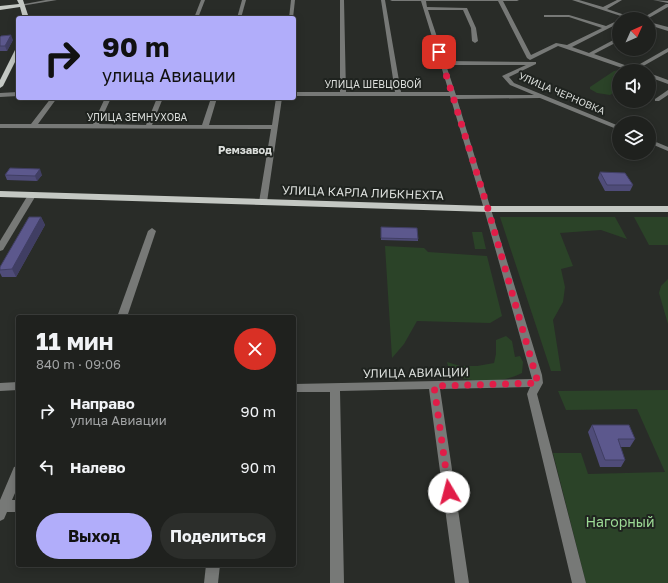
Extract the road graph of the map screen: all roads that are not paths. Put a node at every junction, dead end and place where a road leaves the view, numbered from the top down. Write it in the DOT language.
graph roads {
  1 [pos="55,0"];
  2 [pos="204,0"];
  3 [pos="244,0"];
  4 [pos="294,0"];
  5 [pos="342,0"];
  6 [pos="383,0"];
  7 [pos="392,0"];
  8 [pos="423,0"];
  9 [pos="500,0"];
  10 [pos="517,0"];
  11 [pos="574,0"];
  12 [pos="620,0"];
  13 [pos="656,0"];
  14 [pos="20,2"];
  15 [pos="668,4"];
  16 [pos="0,8"];
  17 [pos="425,8"];
  18 [pos="603,9"];
  19 [pos="655,12"];
  20 [pos="612,13"];
  21 [pos="25,16"];
  22 [pos="197,16"];
  23 [pos="240,16"];
  24 [pos="291,16"];
  25 [pos="546,16"];
  26 [pos="612,24"];
  27 [pos="656,25"];
  28 [pos="606,27"];
  29 [pos="668,29"];
  30 [pos="475,41"];
  31 [pos="612,43"];
  32 [pos="568,47"];
  33 [pos="668,50"];
  34 [pos="16,54"];
  35 [pos="590,54"];
  36 [pos="532,60"];
  37 [pos="442,63"];
  38 [pos="618,64"];
  39 [pos="645,64"];
  40 [pos="656,78"];
  41 [pos="668,82"];
  42 [pos="0,86"];
  43 [pos="668,92"];
  44 [pos="16,94"];
  45 [pos="296,94"];
  46 [pos="343,94"];
  47 [pos="398,94"];
  48 [pos="0,95"];
  49 [pos="453,96"];
  50 [pos="542,97"];
  51 [pos="52,100"];
  52 [pos="107,100"];
  53 [pos="159,100"];
  54 [pos="213,100"];
  55 [pos="279,100"];
  56 [pos="657,100"];
  57 [pos="612,125"];
  58 [pos="0,126"];
  59 [pos="33,126"];
  60 [pos="95,126"];
  61 [pos="148,127"];
  62 [pos="205,127"];
  63 [pos="274,127"];
  64 [pos="656,144"];
  65 [pos="668,148"];
  66 [pos="0,194"];
  67 [pos="57,195"];
  68 [pos="31,197"];
  69 [pos="0,200"];
  70 [pos="263,202"];
  71 [pos="488,209"];
  72 [pos="668,209"];
  73 [pos="152,231"];
  74 [pos="0,248"];
  75 [pos="123,315"];
  76 [pos="538,383"];
  77 [pos="16,386"];
  78 [pos="434,386"];
  79 [pos="0,387"];
  80 [pos="296,388"];
  81 [pos="335,388"];
  82 [pos="16,475"];
  83 [pos="16,506"];
  84 [pos="1,509"];
  85 [pos="213,567"];
  86 [pos="211,583"];
  87 [pos="337,583"];
  88 [pos="462,583"];
  89 [pos="579,583"];
  1 -- 14 [label="street"];
  2 -- 22 [label="street"];
  3 -- 23 [label="street"];
  4 -- 24 [label="street"];
  5 -- 46 [label="street"];
  6 -- 47 [label="street"];
  7 -- 8 [label="street"];
  8 -- 9 [label="street"];
  8 -- 17 [label="street"];
  9 -- 10 [label="street"];
  9 -- 36 [label="street"];
  11 -- 18 [label="street"];
  12 -- 18 [label="street"];
  13 -- 15 [label="street"];
  14 -- 16 [label="main road"];
  14 -- 21 [label="main road"];
  15 -- 19 [label="street"];
  17 -- 30 [label="street"];
  17 -- 37 [label="street"];
  18 -- 20 [label="street"];
  25 -- 28 [label="street"];
  26 -- 28 [label="street"];
  27 -- 29 [label="street"];
  28 -- 32 [label="street"];
  31 -- 35 [label="street"];
  32 -- 35 [label="street"];
  32 -- 36 [label="street"];
  33 -- 39 [label="street"];
  34 -- 42 [label="main road"];
  35 -- 38 [label="street"];
  36 -- 37 [label="street"];
  36 -- 50 [label="street, УЛИЦА ЧЕРНОВКА"];
  37 -- 49 [label="street"];
  40 -- 41 [label="street"];
  43 -- 56 [label="street"];
  44 -- 48 [label="street"];
  45 -- 46 [label="street, УЛИЦА ШЕВЦОВОЙ"];
  46 -- 47 [label="street, УЛИЦА ШЕВЦОВОЙ"];
  47 -- 49 [label="street, УЛИЦА ШЕВЦОВОЙ"];
  49 -- 50 [label="street, УЛИЦА ШЕВЦОВОЙ"];
  49 -- 71 [label="street"];
  50 -- 57 [label="street, УЛИЦА ЧЕРНОВКА"];
  51 -- 59 [label="street"];
  52 -- 60 [label="street"];
  53 -- 61 [label="street"];
  54 -- 62 [label="street"];
  55 -- 63 [label="street"];
  58 -- 59 [label="street, УЛИЦА ЗЕМНУХОВА"];
  59 -- 60 [label="street, УЛИЦА ЗЕМНУХОВА"];
  60 -- 61 [label="street, УЛИЦА ЗЕМНУХОВА"];
  61 -- 62 [label="street, УЛИЦА ЗЕМНУХОВА"];
  62 -- 63 [label="street, УЛИЦА ЗЕМНУХОВА"];
  63 -- 70 [label="street"];
  64 -- 65 [label="street"];
  66 -- 67 [label="main road, УЛИЦА КАРЛА ЛИБКНЕХТА"];
  67 -- 68 [label="main road, УЛИЦА КАРЛА ЛИБКНЕХТА"];
  67 -- 70 [label="main road, УЛИЦА КАРЛА ЛИБКНЕХТА"];
  68 -- 69 [label="main road, УЛИЦА КАРЛА ЛИБКНЕХТА"];
  68 -- 74 [label="street"];
  70 -- 71 [label="main road, УЛИЦА КАРЛА ЛИБКНЕХТА"];
  71 -- 72 [label="main road, УЛИЦА КАРЛА ЛИБКНЕХТА"];
  71 -- 76 [label="street"];
  73 -- 75 [label="street"];
  76 -- 78 [label="street, УЛИЦА АВИАЦИИ"];
  76 -- 89 [label="street"];
  77 -- 79 [label="street"];
  78 -- 81 [label="street, УЛИЦА АВИАЦИИ"];
  78 -- 88 [label="street"];
  80 -- 81 [label="street, УЛИЦА АВИАЦИИ"];
  81 -- 87 [label="street"];
  82 -- 84 [label="street"];
  83 -- 84 [label="street"];
  85 -- 86 [label="street"];
}
